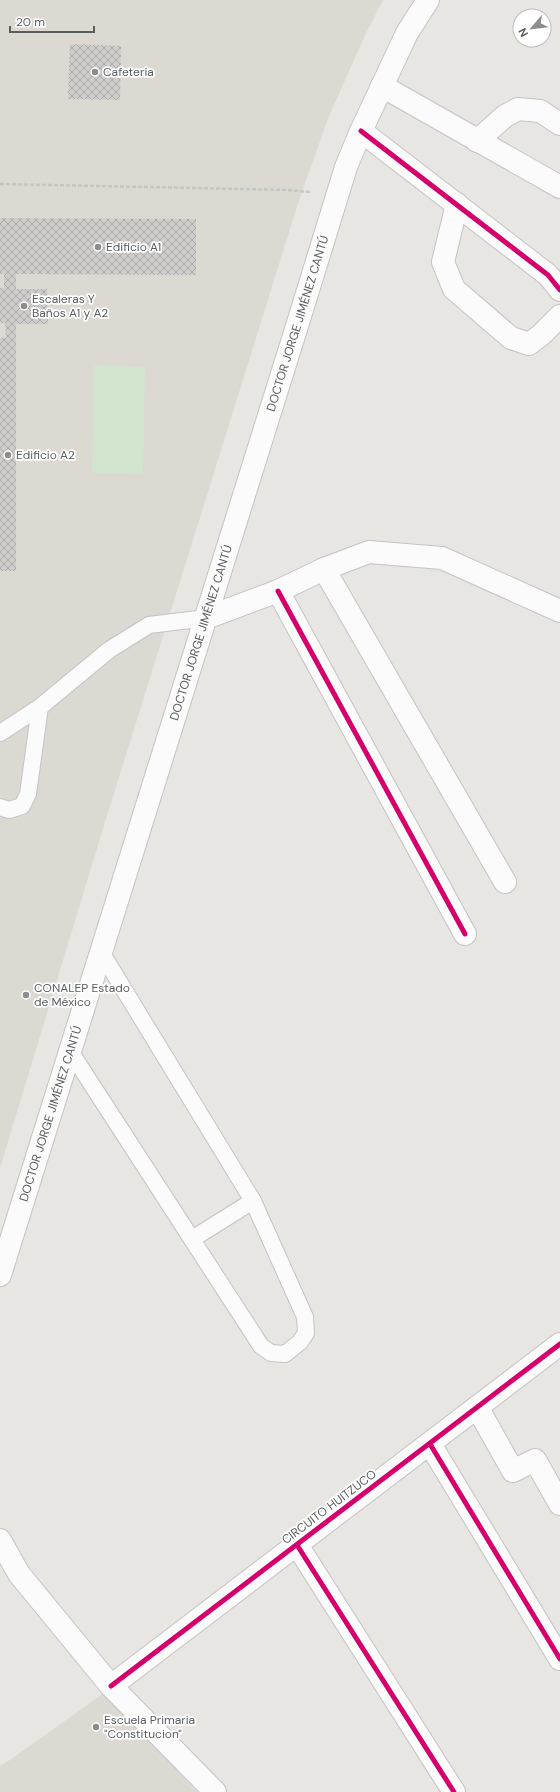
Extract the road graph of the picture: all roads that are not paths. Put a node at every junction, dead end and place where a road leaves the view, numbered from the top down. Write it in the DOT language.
graph roads {
  1 [pos="428,0"];
  2 [pos="382,86"];
  3 [pos="560,124"];
  4 [pos="360,131"];
  5 [pos="477,141"];
  6 [pos="560,187"];
  7 [pos="457,204"];
  8 [pos="560,290"];
  9 [pos="560,316"];
  10 [pos="324,569"];
  11 [pos="278,591"];
  12 [pos="560,611"];
  13 [pos="206,618"];
  14 [pos="40,707"];
  15 [pos="0,733"];
  16 [pos="0,807"];
  17 [pos="505,882"];
  18 [pos="465,934"];
  19 [pos="101,952"];
  20 [pos="70,1051"];
  21 [pos="254,1201"];
  22 [pos="192,1240"];
  23 [pos="0,1275"];
  24 [pos="560,1344"];
  25 [pos="477,1407"];
  26 [pos="430,1444"];
  27 [pos="560,1504"];
  28 [pos="0,1540"];
  29 [pos="297,1545"];
  30 [pos="0,1561"];
  31 [pos="19,1574"];
  32 [pos="560,1659"];
  33 [pos="111,1686"];
  34 [pos="215,1792"];
  35 [pos="454,1792"];
  1 -- 2 [label="street, DOCTOR JORGE JIMÉNEZ CANTÚ"];
  2 -- 4 [label="street, DOCTOR JORGE JIMÉNEZ CANTÚ"];
  2 -- 5 [label="street"];
  3 -- 5 [label="street"];
  4 -- 7 [label="street"];
  4 -- 13 [label="street, DOCTOR JORGE JIMÉNEZ CANTÚ"];
  5 -- 6 [label="street"];
  7 -- 8 [label="street"];
  7 -- 9 [label="street"];
  10 -- 11 [label="street"];
  10 -- 12 [label="street"];
  10 -- 17 [label="street"];
  11 -- 13 [label="street"];
  11 -- 18 [label="street"];
  13 -- 14 [label="lane"];
  13 -- 19 [label="street, DOCTOR JORGE JIMÉNEZ CANTÚ"];
  14 -- 15 [label="lane"];
  14 -- 16 [label="lane"];
  19 -- 20 [label="street, DOCTOR JORGE JIMÉNEZ CANTÚ"];
  19 -- 21 [label="lane"];
  20 -- 22 [label="lane"];
  20 -- 23 [label="street, DOCTOR JORGE JIMÉNEZ CANTÚ"];
  21 -- 22 [label="lane"];
  21 -- 22 [label="lane"];
  24 -- 25 [label="street, CIRCUITO HUITZUCO"];
  25 -- 26 [label="street, CIRCUITO HUITZUCO"];
  25 -- 27 [label="street"];
  26 -- 29 [label="street, CIRCUITO HUITZUCO"];
  26 -- 32 [label="street"];
  28 -- 31 [label="street"];
  29 -- 33 [label="street, CIRCUITO HUITZUCO"];
  29 -- 35 [label="street"];
  30 -- 31 [label="street"];
  31 -- 33 [label="street"];
  33 -- 34 [label="street"];
}
